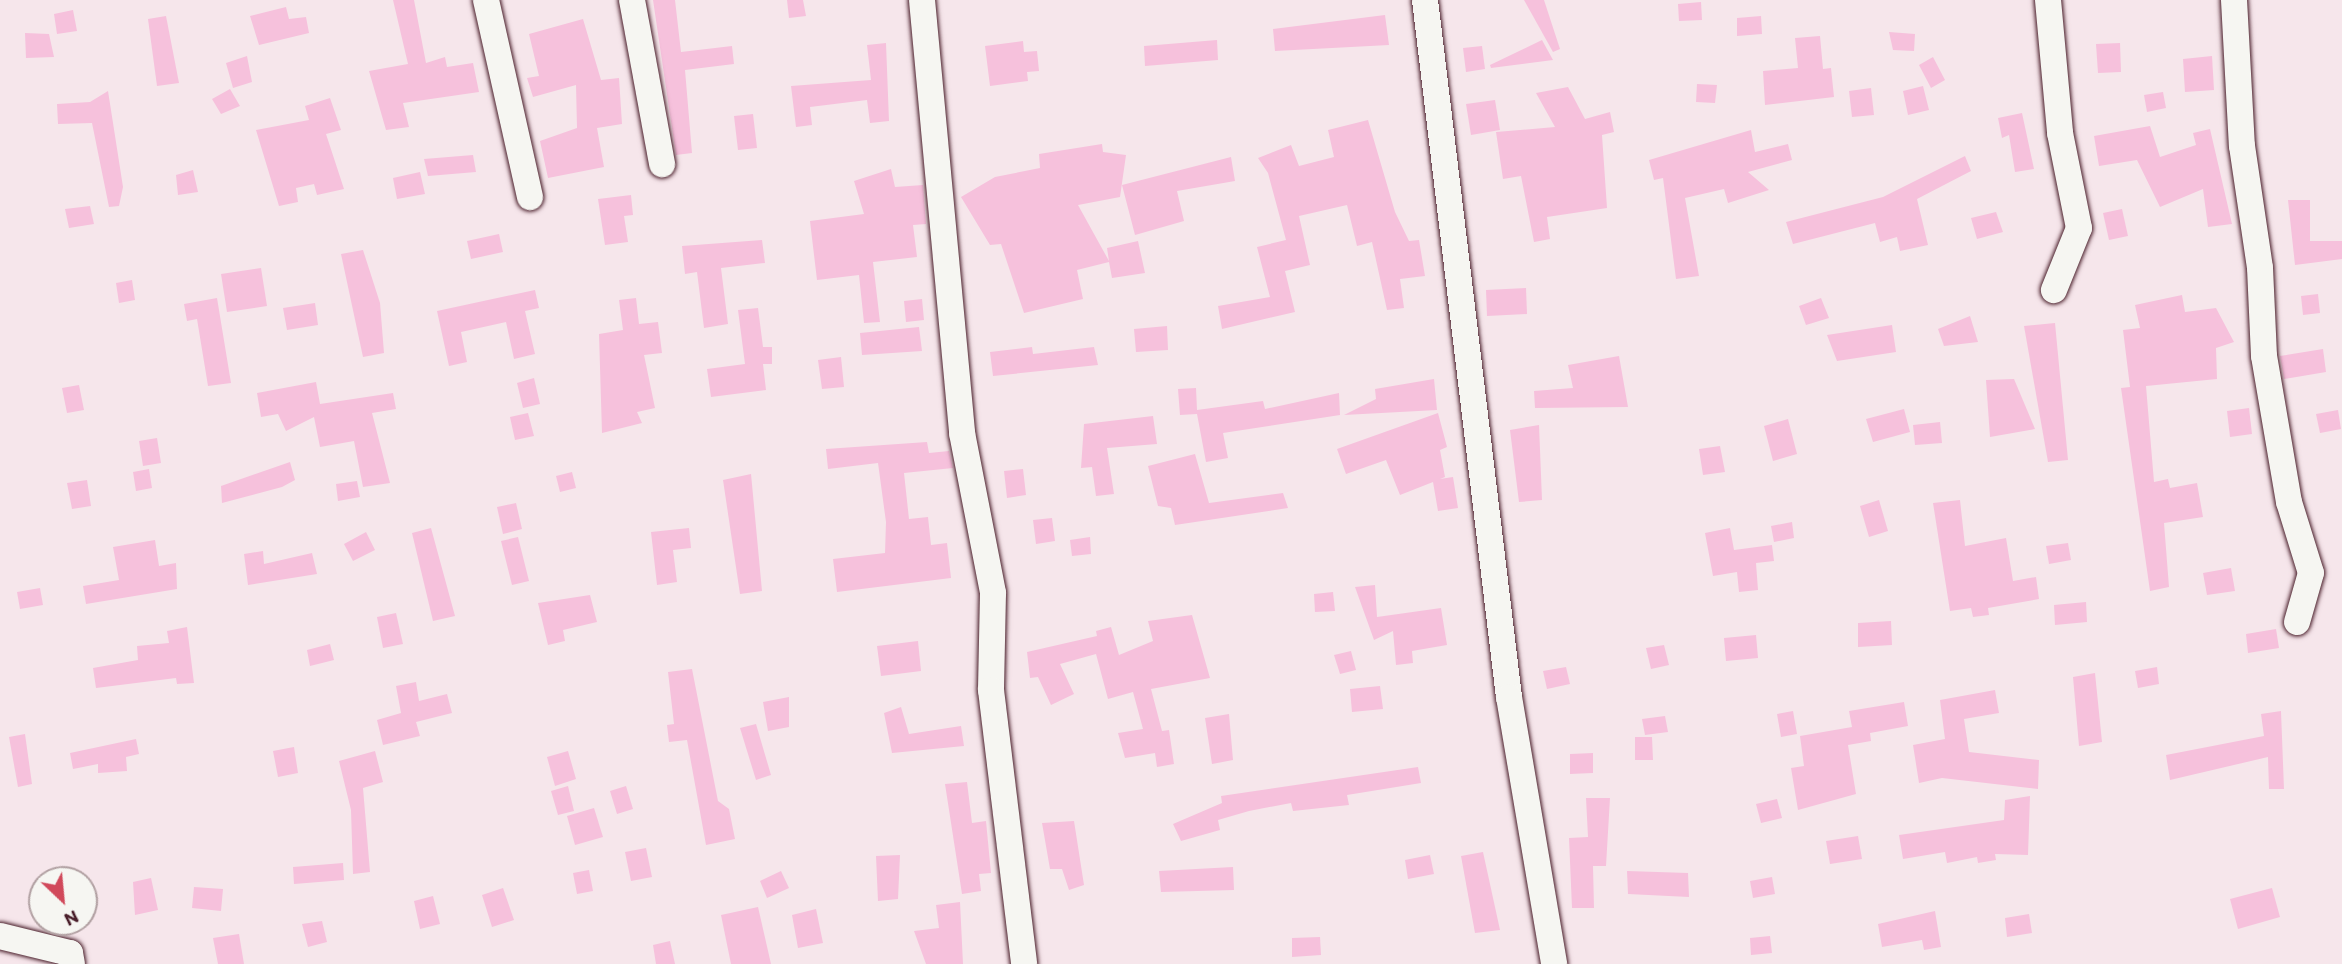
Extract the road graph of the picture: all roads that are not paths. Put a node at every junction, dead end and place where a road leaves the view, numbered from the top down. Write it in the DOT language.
graph roads {
  1 [pos="486,0"];
  2 [pos="632,0"];
  3 [pos="922,0"];
  4 [pos="1424,0"];
  5 [pos="2048,0"];
  6 [pos="2234,0"];
  7 [pos="663,164"];
  8 [pos="530,197"];
  9 [pos="2054,290"];
  10 [pos="2297,622"];
  11 [pos="0,936"];
  12 [pos="72,964"];
  13 [pos="1024,964"];
  14 [pos="1555,964"];
  1 -- 8 [label="street"];
  2 -- 7 [label="street"];
  3 -- 13 [label="street"];
  4 -- 14 [label="street"];
  5 -- 9 [label="street"];
  6 -- 10 [label="street"];
  11 -- 12 [label="street"];
}
